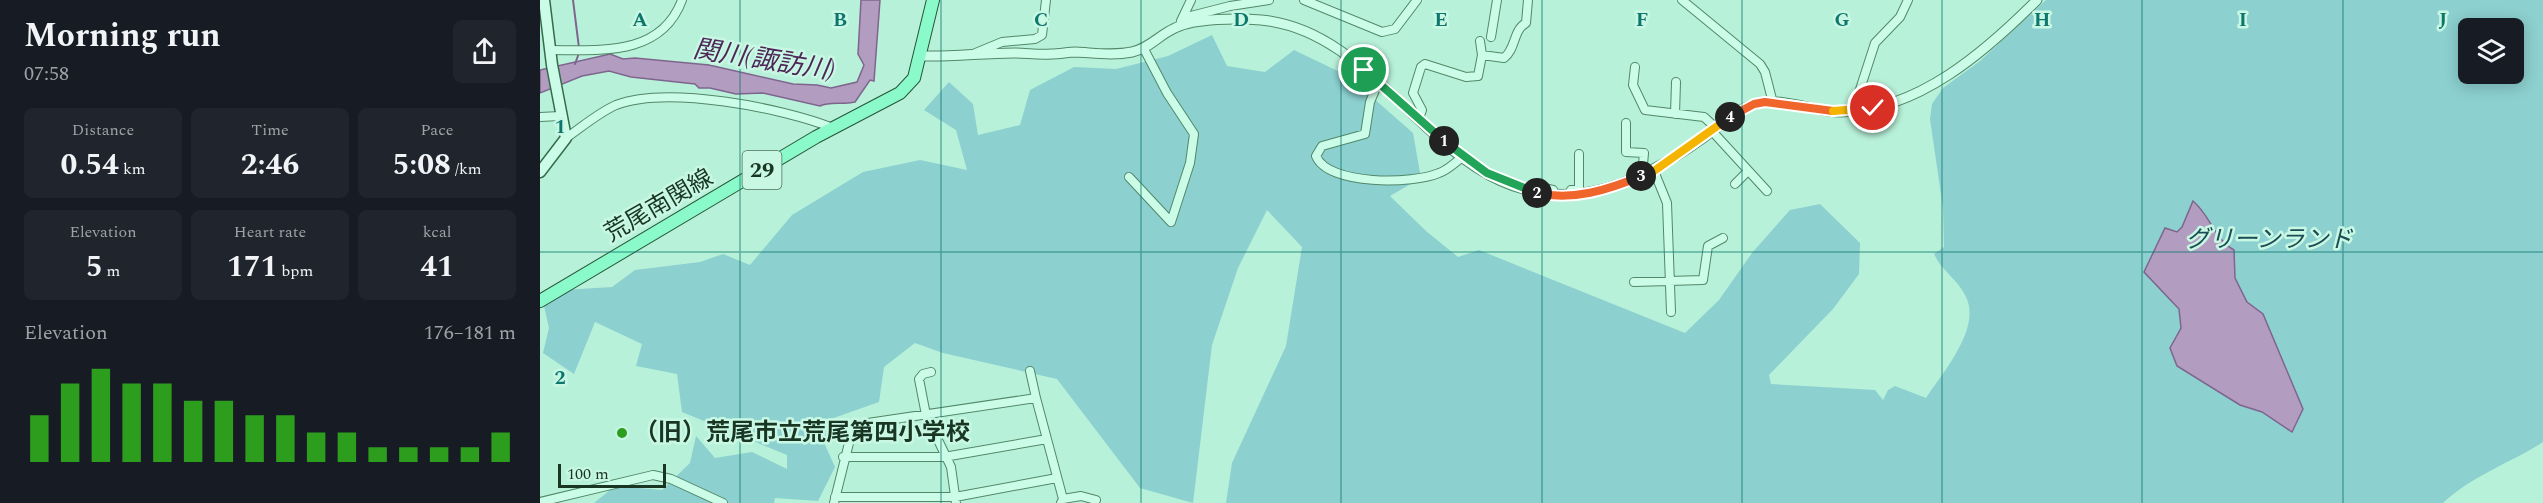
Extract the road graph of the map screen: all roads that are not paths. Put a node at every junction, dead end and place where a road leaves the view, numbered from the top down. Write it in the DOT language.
graph roads {
  1 [pos="544,0"];
  2 [pos="682,0"];
  3 [pos="933,0"];
  4 [pos="1046,0"];
  5 [pos="1191,0"];
  6 [pos="1269,0"];
  7 [pos="1304,0"];
  8 [pos="1417,0"];
  9 [pos="1497,0"];
  10 [pos="1528,0"];
  11 [pos="1682,0"];
  12 [pos="1908,0"];
  13 [pos="2037,0"];
  14 [pos="1183,18"];
  15 [pos="1176,27"];
  16 [pos="1491,37"];
  17 [pos="1480,41"];
  18 [pos="1144,49"];
  19 [pos="550,50"];
  20 [pos="973,54"];
  21 [pos="1482,55"];
  22 [pos="921,56"];
  23 [pos="1635,67"];
  24 [pos="1676,82"];
  25 [pos="1378,83"];
  26 [pos="1773,103"];
  27 [pos="1853,111"];
  28 [pos="1675,114"];
  29 [pos="560,116"];
  30 [pos="540,117"];
  31 [pos="1419,118"];
  32 [pos="1626,123"];
  33 [pos="832,128"];
  34 [pos="1714,129"];
  35 [pos="566,138"];
  36 [pos="1579,154"];
  37 [pos="1463,157"];
  38 [pos="1654,171"];
  39 [pos="1749,171"];
  40 [pos="540,172"];
  41 [pos="1642,176"];
  42 [pos="1129,177"];
  43 [pos="1735,184"];
  44 [pos="1767,191"];
  45 [pos="1532,192"];
  46 [pos="1722,238"];
  47 [pos="1670,280"];
  48 [pos="1634,282"];
  49 [pos="540,301"];
  50 [pos="1671,312"];
  51 [pos="1030,371"];
  52 [pos="931,372"];
  53 [pos="1036,398"];
  54 [pos="926,415"];
  55 [pos="1047,439"];
  56 [pos="843,457"];
  57 [pos="944,457"];
  58 [pos="1057,478"];
  59 [pos="835,500"];
  60 [pos="956,500"];
  61 [pos="1096,500"];
  62 [pos="1062,501"];
  63 [pos="540,502"];
  64 [pos="723,503"];
  1 -- 19 [label="main road"];
  2 -- 19 [label="street"];
  3 -- 22 [label="main road, 荒尾南関線 / 29"];
  4 -- 20 [label="street"];
  5 -- 14 [label="street"];
  6 -- 14 [label="street"];
  7 -- 8 [label="street"];
  9 -- 16 [label="street"];
  10 -- 21 [label="street"];
  11 -- 26 [label="street"];
  12 -- 27 [label="street"];
  13 -- 27 [label="street"];
  14 -- 15 [label="street"];
  15 -- 18 [label="street"];
  15 -- 25 [label="street"];
  17 -- 21 [label="street"];
  18 -- 20 [label="street"];
  18 -- 42 [label="street"];
  19 -- 29 [label="main road"];
  20 -- 22 [label="street"];
  21 -- 31 [label="street"];
  22 -- 33 [label="main road, 荒尾南関線 / 29"];
  23 -- 28 [label="street"];
  24 -- 28 [label="street"];
  25 -- 31 [label="street"];
  25 -- 37 [label="street"];
  26 -- 27 [label="street"];
  26 -- 34 [label="street"];
  28 -- 34 [label="street"];
  29 -- 30 [label="street"];
  29 -- 35 [label="main road"];
  31 -- 37 [label="street"];
  32 -- 41 [label="street"];
  33 -- 35 [label="street"];
  33 -- 49 [label="main road, 荒尾南関線 / 29"];
  34 -- 38 [label="street"];
  34 -- 39 [label="street"];
  35 -- 40 [label="main road"];
  36 -- 45 [label="street"];
  37 -- 45 [label="street"];
  38 -- 41 [label="street"];
  38 -- 47 [label="street"];
  39 -- 43 [label="street"];
  39 -- 44 [label="street"];
  41 -- 45 [label="street"];
  46 -- 47 [label="street"];
  47 -- 48 [label="street"];
  47 -- 50 [label="street"];
  51 -- 53 [label="street"];
  52 -- 54 [label="street"];
  53 -- 54 [label="street"];
  53 -- 55 [label="street"];
  54 -- 56 [label="street"];
  54 -- 57 [label="street"];
  55 -- 57 [label="street"];
  55 -- 58 [label="street"];
  56 -- 57 [label="street"];
  56 -- 59 [label="street"];
  57 -- 60 [label="street"];
  58 -- 60 [label="street"];
  58 -- 62 [label="street"];
  59 -- 60 [label="street"];
  61 -- 62 [label="street"];
  63 -- 64 [label="street"];
}
